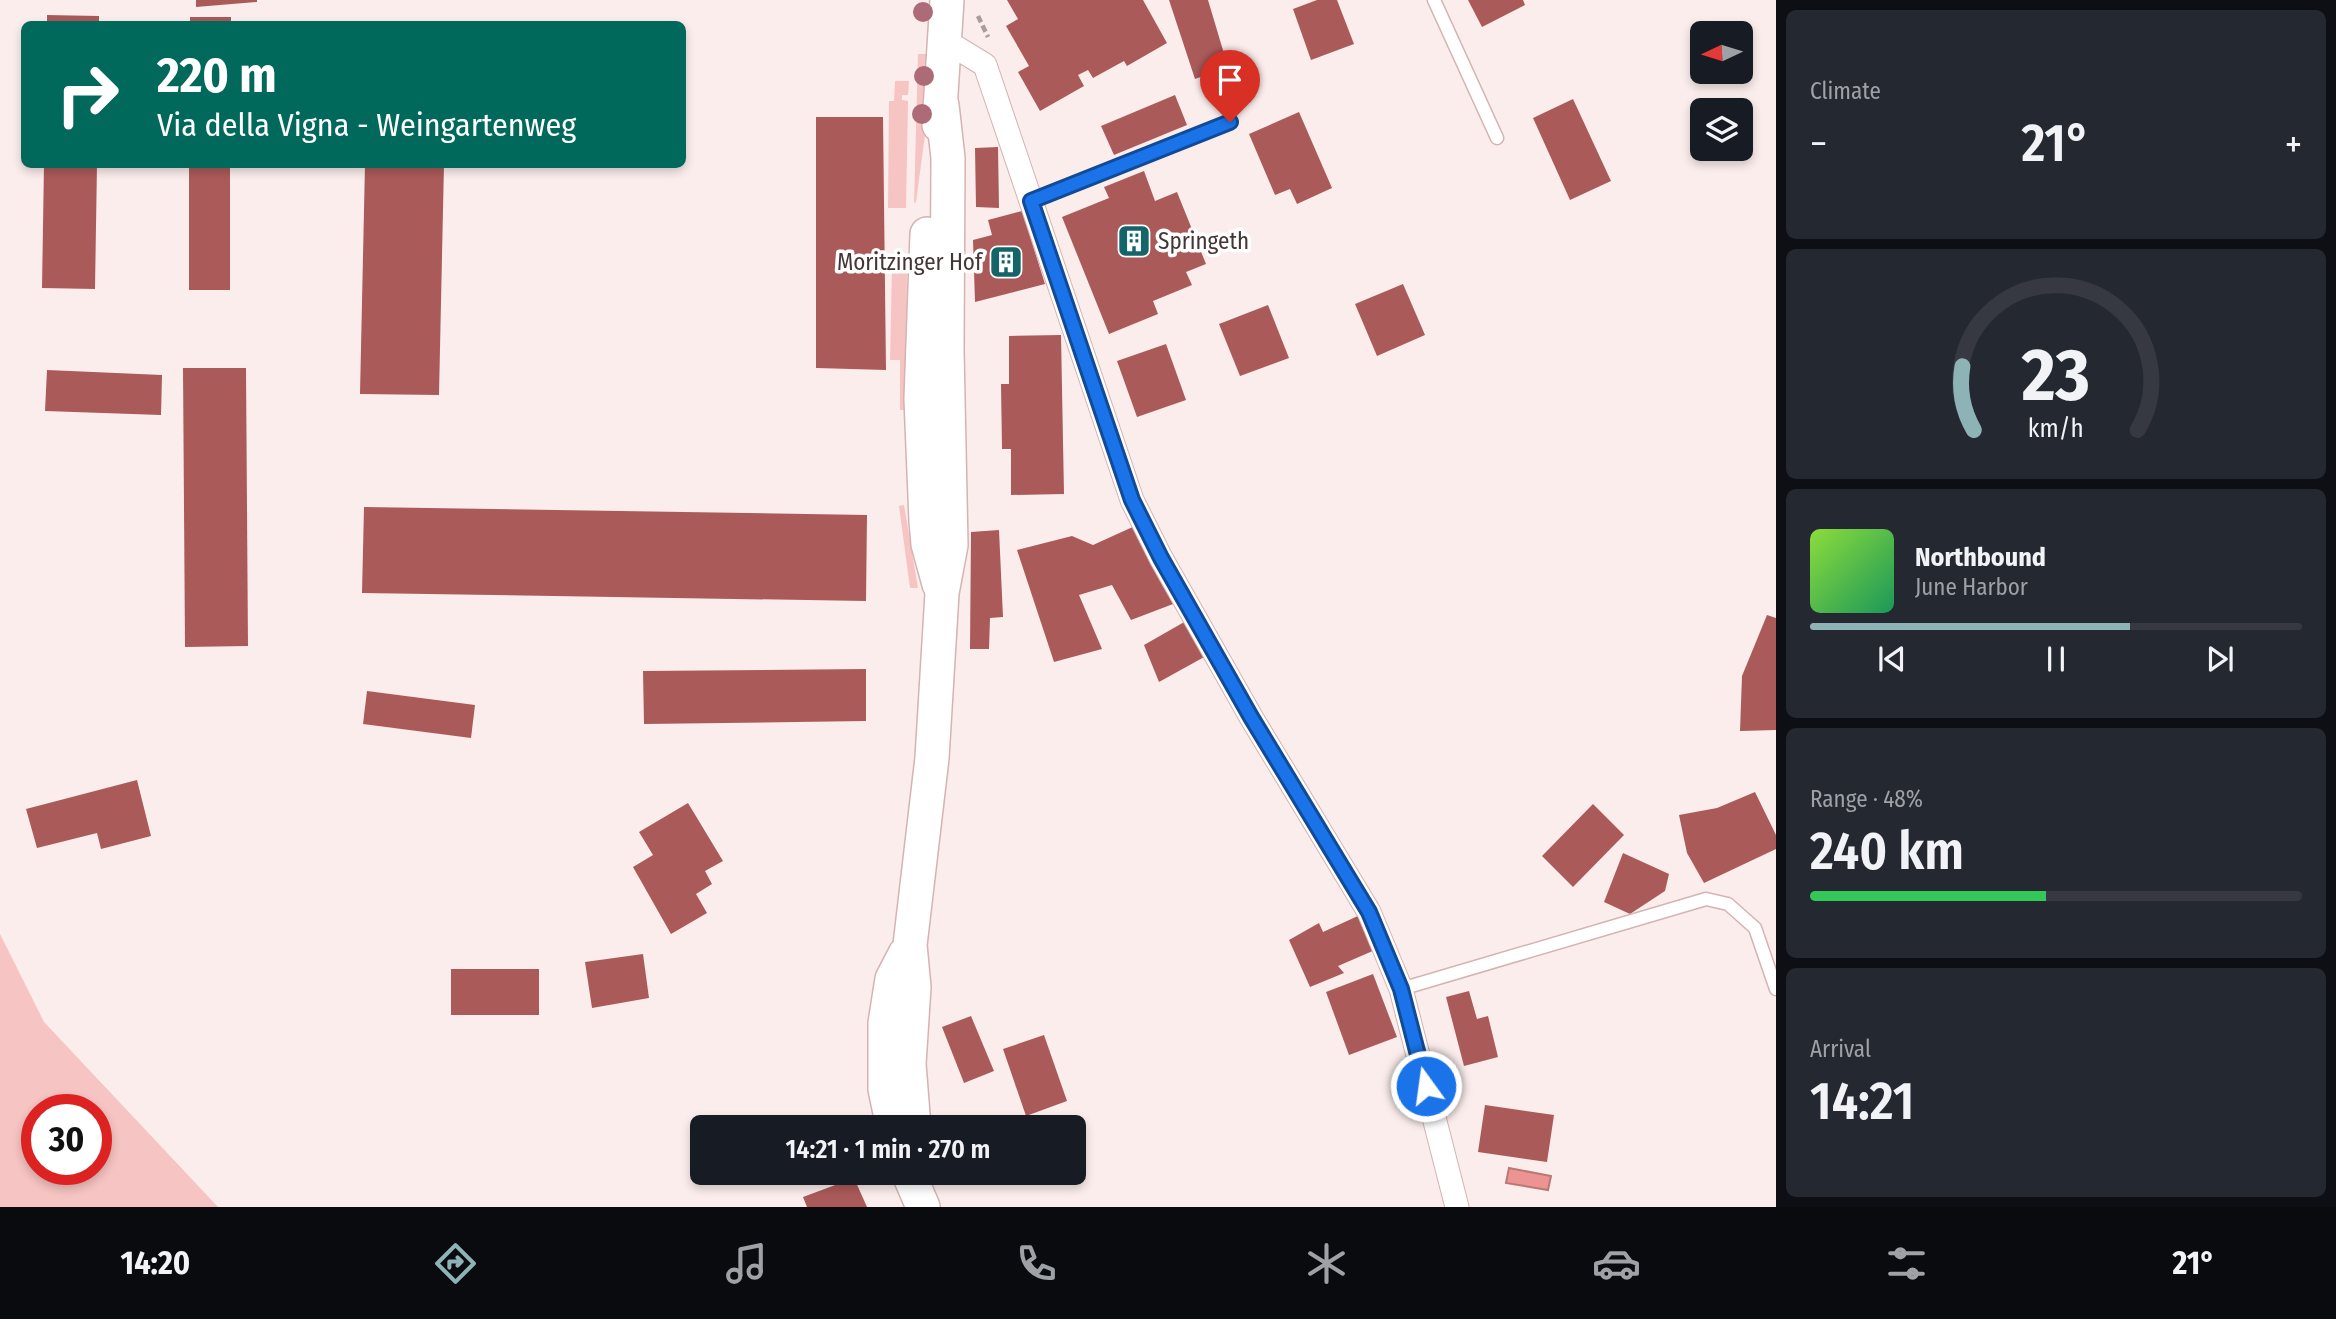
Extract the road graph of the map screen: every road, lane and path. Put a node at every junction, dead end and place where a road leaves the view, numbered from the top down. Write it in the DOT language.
graph roads {
  1 [pos="947,0"];
  2 [pos="1434,0"];
  3 [pos="944,40"];
  4 [pos="1230,122"];
  5 [pos="1497,138"];
  6 [pos="1031,201"];
  7 [pos="910,945"];
  8 [pos="1401,989"];
  9 [pos="1776,989"];
  10 [pos="890,1115"];
  11 [pos="913,1115"];
  12 [pos="914,1185"];
  13 [pos="932,1185"];
  14 [pos="923,1207"];
  15 [pos="938,1207"];
  16 [pos="1457,1207"];
  1 -- 3 [label="main road"];
  2 -- 5 [label="lane"];
  3 -- 6 [label="street"];
  3 -- 7 [label="main road"];
  4 -- 6 [label="lane"];
  6 -- 8 [label="street"];
  7 -- 10 [label="main road"];
  7 -- 11 [label="main road"];
  8 -- 9 [label="lane"];
  8 -- 16 [label="street"];
  12 -- 14 [label="main road"];
  13 -- 15 [label="main road"];
}
